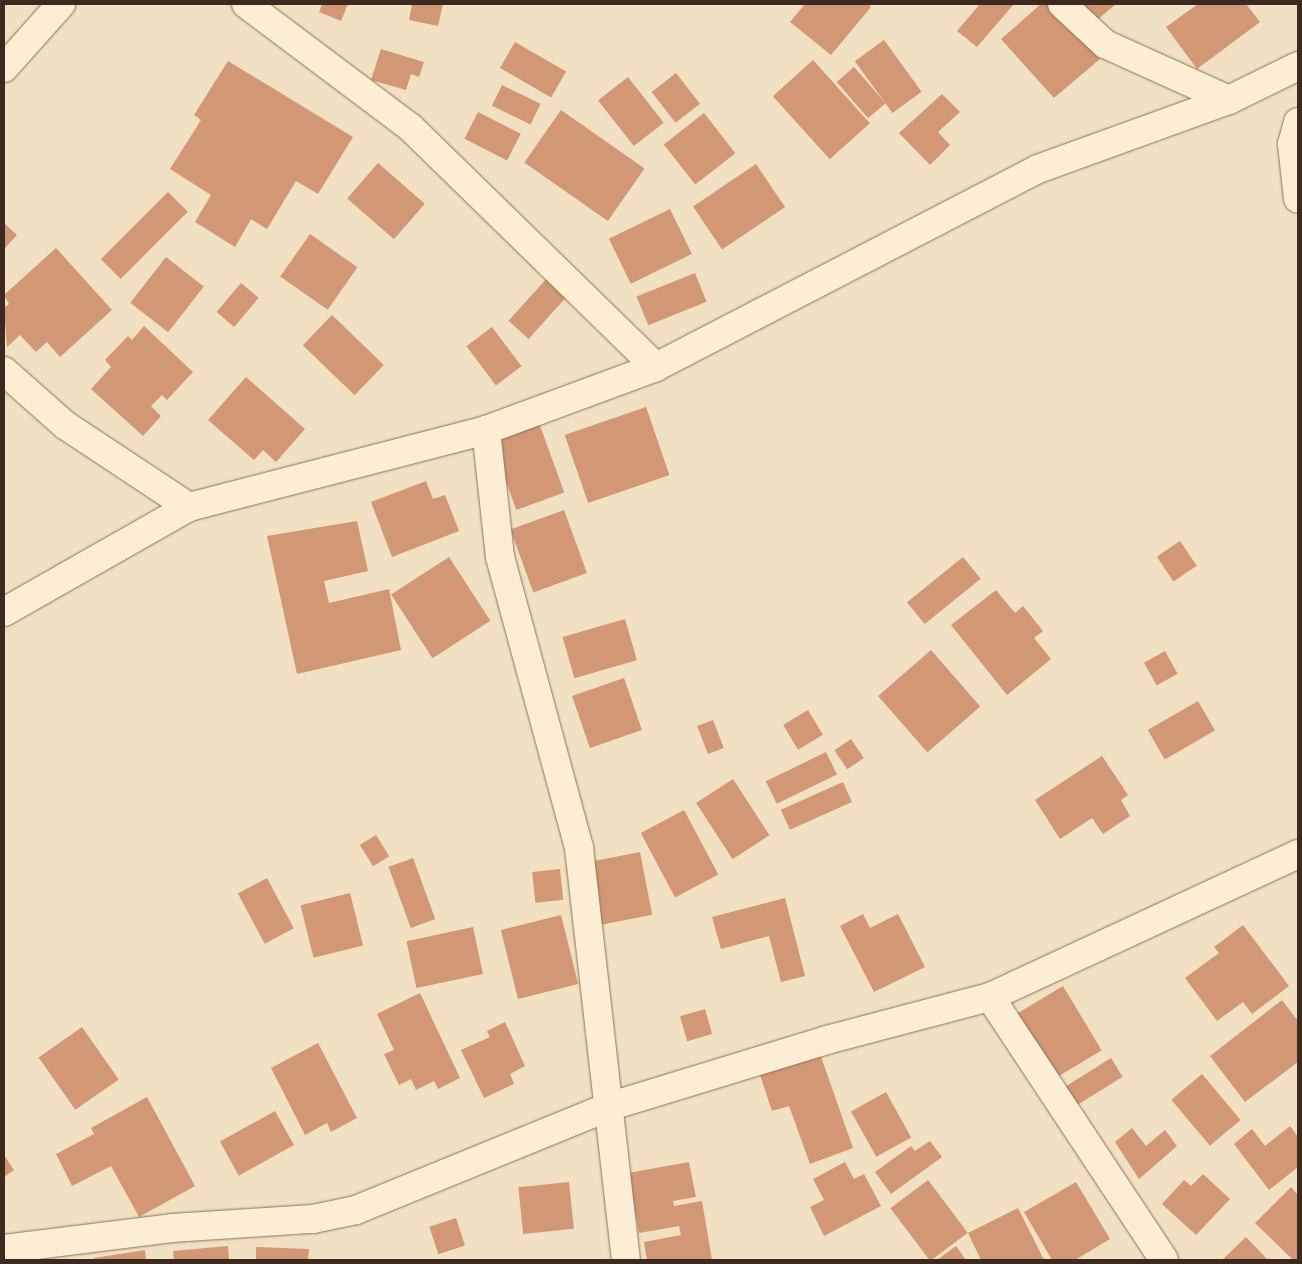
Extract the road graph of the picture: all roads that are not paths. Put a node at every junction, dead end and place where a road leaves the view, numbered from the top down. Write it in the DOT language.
graph roads {
  1 [pos="61,4"];
  2 [pos="246,4"];
  3 [pos="1062,4"];
  4 [pos="1298,66"];
  5 [pos="4,68"];
  6 [pos="1229,100"];
  7 [pos="1298,122"];
  8 [pos="1298,199"];
  9 [pos="656,367"];
  10 [pos="4,371"];
  11 [pos="486,430"];
  12 [pos="189,507"];
  13 [pos="4,612"];
  14 [pos="1298,854"];
  15 [pos="990,997"];
  16 [pos="610,1106"];
  17 [pos="4,1249"];
  18 [pos="626,1260"];
  19 [pos="1164,1260"];
  1 -- 5 [label="street"];
  2 -- 9 [label="street"];
  3 -- 6 [label="street"];
  4 -- 6 [label="street"];
  6 -- 9 [label="street"];
  7 -- 8 [label="street"];
  9 -- 11 [label="street"];
  10 -- 12 [label="street"];
  11 -- 12 [label="street"];
  11 -- 16 [label="street"];
  12 -- 13 [label="street"];
  14 -- 15 [label="street"];
  15 -- 16 [label="street"];
  15 -- 19 [label="street"];
  16 -- 17 [label="street"];
  16 -- 18 [label="street"];
}
